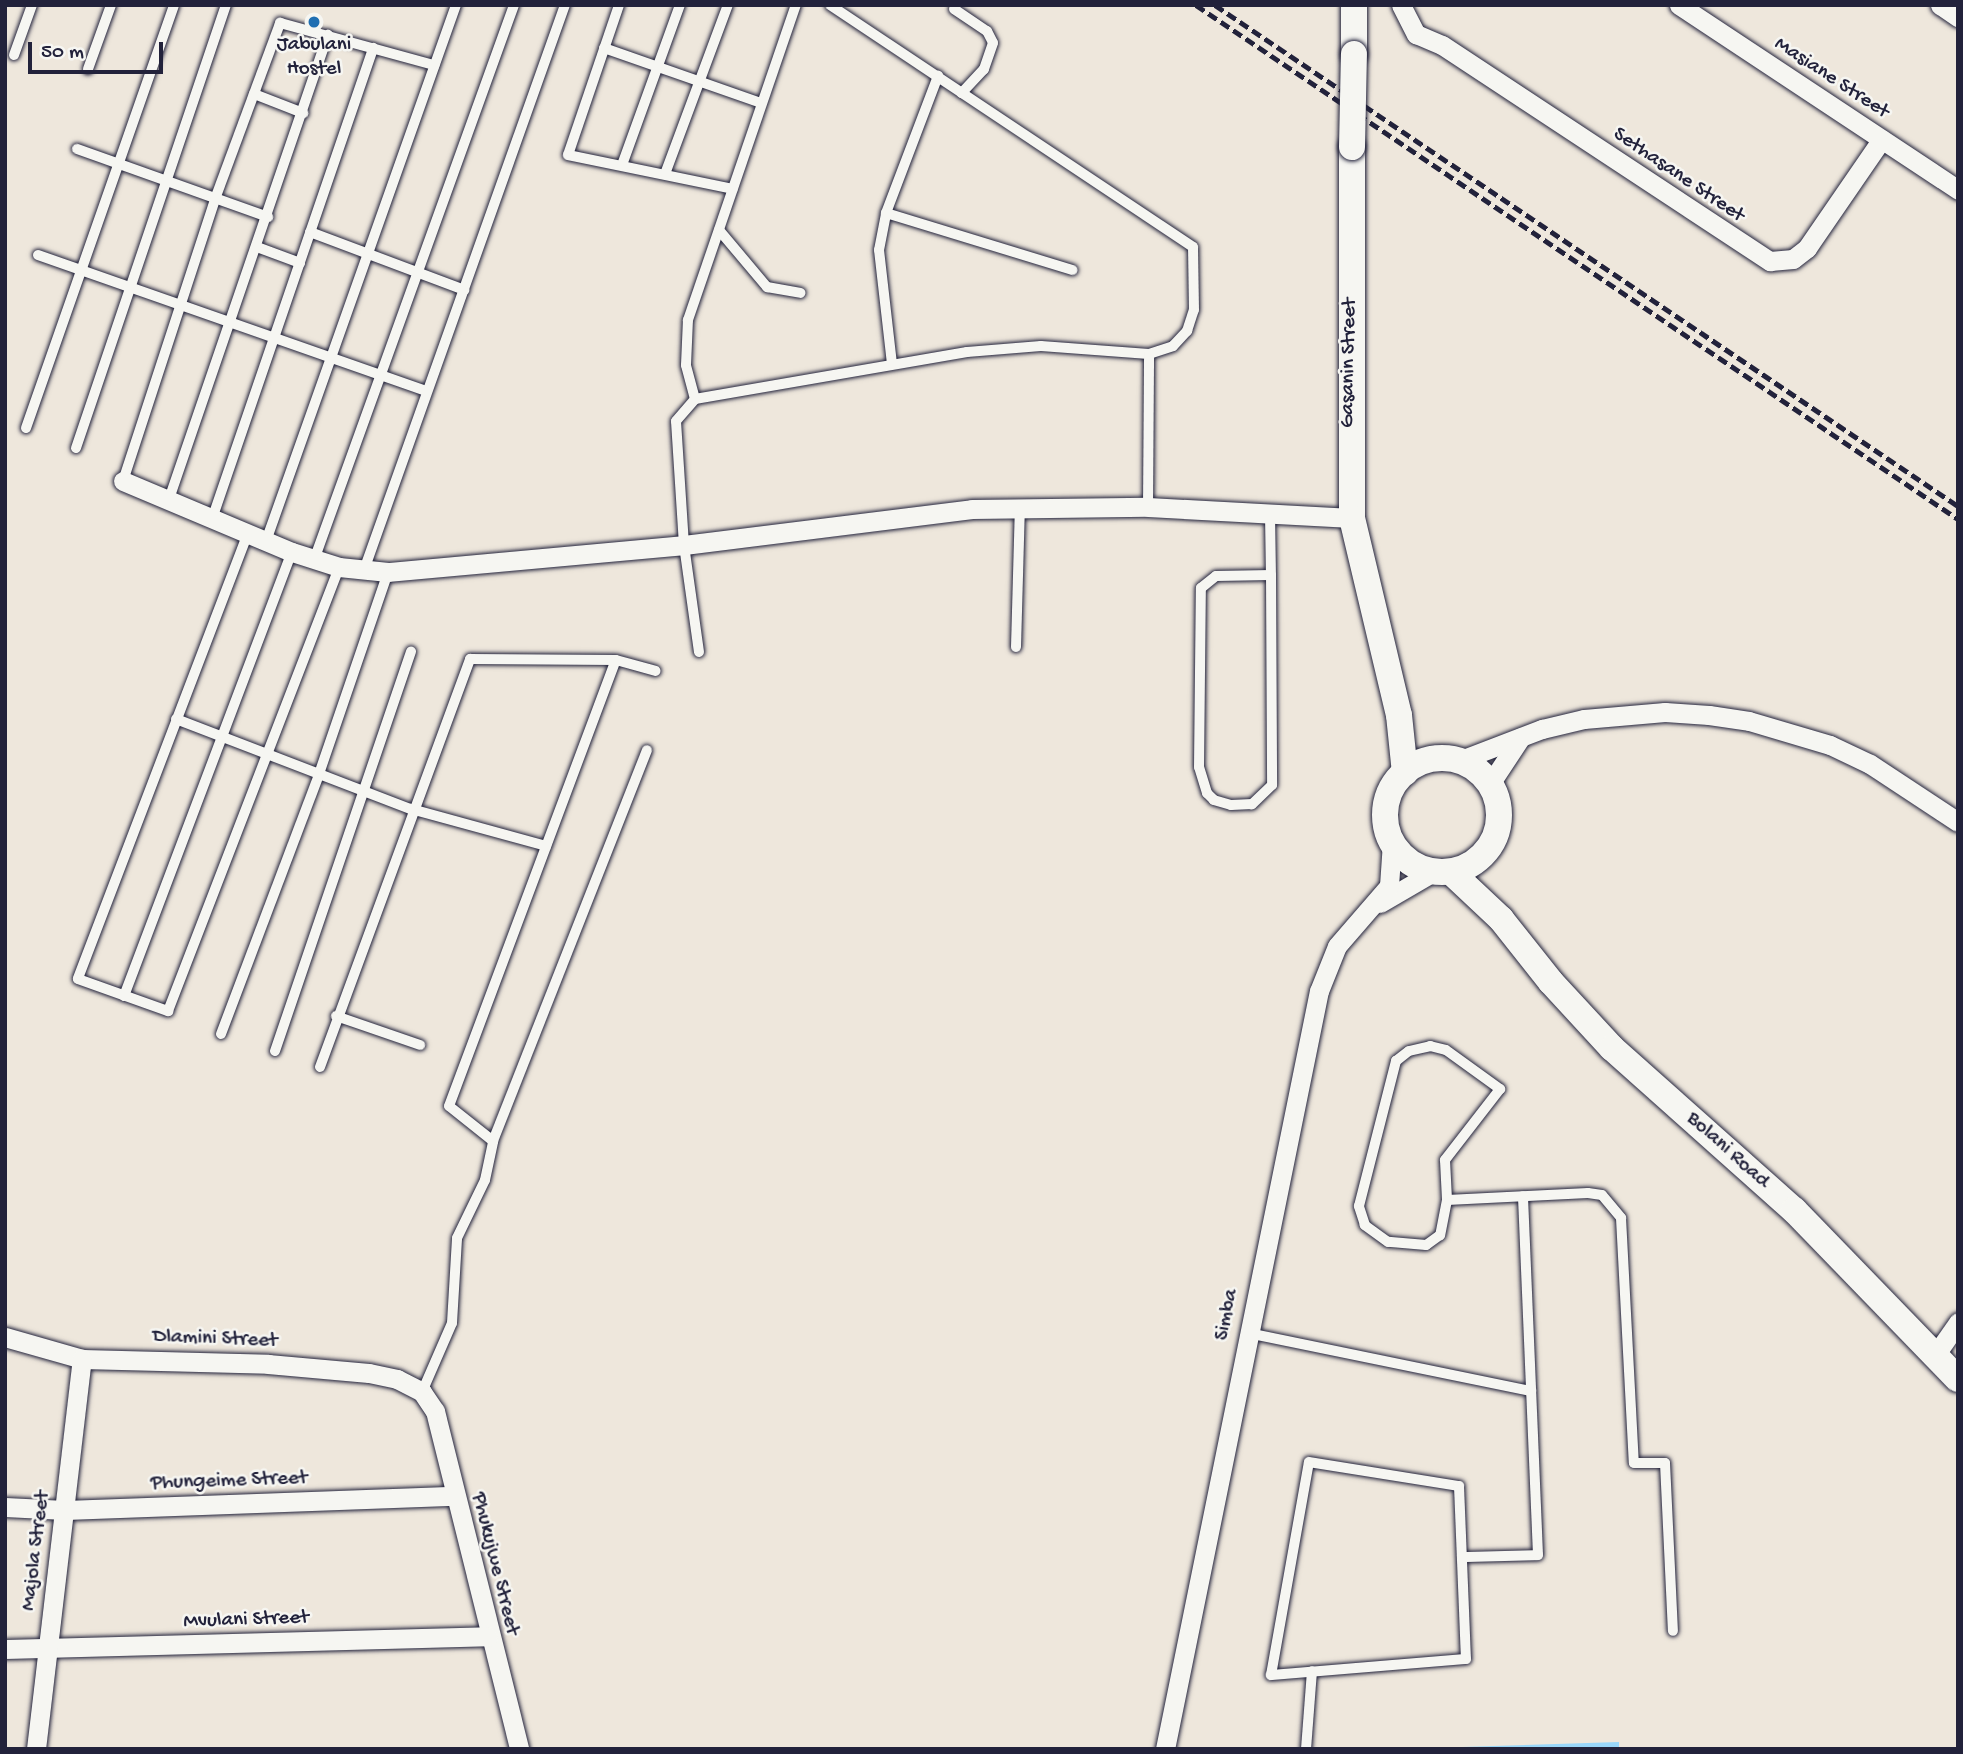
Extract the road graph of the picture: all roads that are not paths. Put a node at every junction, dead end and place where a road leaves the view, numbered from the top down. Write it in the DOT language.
graph roads {
  1 [pos="32,5"];
  2 [pos="111,5"];
  3 [pos="174,5"];
  4 [pos="226,5"];
  5 [pos="456,5"];
  6 [pos="514,5"];
  7 [pos="565,5"];
  8 [pos="619,5"];
  9 [pos="680,5"];
  10 [pos="728,5"];
  11 [pos="796,5"];
  12 [pos="830,5"];
  13 [pos="1354,5"];
  14 [pos="1401,5"];
  15 [pos="1679,5"];
  16 [pos="954,9"];
  17 [pos="328,35"];
  18 [pos="373,48"];
  19 [pos="604,48"];
  20 [pos="14,55"];
  21 [pos="434,65"];
  22 [pos="657,67"];
  23 [pos="88,69"];
  24 [pos="938,76"];
  25 [pos="700,82"];
  26 [pos="962,93"];
  27 [pos="254,94"];
  28 [pos="761,103"];
  29 [pos="303,113"];
  30 [pos="1882,139"];
  31 [pos="76,149"];
  32 [pos="116,165"];
  33 [pos="622,165"];
  34 [pos="666,174"];
  35 [pos="165,182"];
  36 [pos="733,189"];
  37 [pos="1958,190"];
  38 [pos="215,199"];
  39 [pos="886,213"];
  40 [pos="268,217"];
  41 [pos="719,230"];
  42 [pos="310,232"];
  43 [pos="257,247"];
  44 [pos="38,254"];
  45 [pos="367,255"];
  46 [pos="300,263"];
  47 [pos="80,270"];
  48 [pos="1072,270"];
  49 [pos="415,274"];
  50 [pos="129,285"];
  51 [pos="464,290"];
  52 [pos="800,293"];
  53 [pos="180,306"];
  54 [pos="230,322"];
  55 [pos="276,338"];
  56 [pos="1149,354"];
  57 [pos="331,357"];
  58 [pos="892,364"];
  59 [pos="381,376"];
  60 [pos="426,391"];
  61 [pos="695,399"];
  62 [pos="26,428"];
  63 [pos="76,448"];
  64 [pos="122,481"];
  65 [pos="168,502"];
  66 [pos="1020,507"];
  67 [pos="1148,507"];
  68 [pos="1270,514"];
  69 [pos="1352,518"];
  70 [pos="212,520"];
  71 [pos="257,537"];
  72 [pos="684,545"];
  73 [pos="292,552"];
  74 [pos="314,560"];
  75 [pos="339,567"];
  76 [pos="364,570"];
  77 [pos="388,572"];
  78 [pos="1271,575"];
  79 [pos="1016,647"];
  80 [pos="411,652"];
  81 [pos="699,652"];
  82 [pos="617,660"];
  83 [pos="656,671"];
  84 [pos="1399,715"];
  85 [pos="176,719"];
  86 [pos="221,736"];
  87 [pos="1522,736"];
  88 [pos="647,750"];
  89 [pos="265,752"];
  90 [pos="1447,760"];
  91 [pos="1405,773"];
  92 [pos="319,774"];
  93 [pos="1490,784"];
  94 [pos="367,792"];
  95 [pos="411,809"];
  96 [pos="1958,822"];
  97 [pos="1392,842"];
  98 [pos="546,846"];
  99 [pos="1480,858"];
  100 [pos="1442,872"];
  101 [pos="1373,908"];
  102 [pos="1501,919"];
  103 [pos="124,996"];
  104 [pos="336,1016"];
  105 [pos="221,1034"];
  106 [pos="421,1045"];
  107 [pos="275,1051"];
  108 [pos="320,1067"];
  109 [pos="493,1141"];
  110 [pos="1523,1196"];
  111 [pos="1447,1200"];
  112 [pos="1958,1322"];
  113 [pos="1248,1333"];
  114 [pos="5,1337"];
  115 [pos="1936,1354"];
  116 [pos="82,1359"];
  117 [pos="1958,1379"];
  118 [pos="1531,1391"];
  119 [pos="422,1392"];
  120 [pos="455,1496"];
  121 [pos="5,1507"];
  122 [pos="65,1510"];
  123 [pos="1462,1557"];
  124 [pos="1673,1630"];
  125 [pos="488,1636"];
  126 [pos="5,1649"];
  127 [pos="48,1650"];
  128 [pos="1312,1671"];
  129 [pos="36,1749"];
  130 [pos="519,1749"];
  131 [pos="1165,1749"];
  132 [pos="1306,1749"];
  1 -- 20 [label="lane"];
  2 -- 23 [label="lane"];
  3 -- 32 [label="lane"];
  4 -- 35 [label="lane"];
  5 -- 21 [label="lane"];
  6 -- 49 [label="lane"];
  7 -- 51 [label="lane"];
  8 -- 19 [label="lane"];
  9 -- 22 [label="lane"];
  10 -- 25 [label="lane"];
  11 -- 28 [label="lane"];
  12 -- 24 [label="lane"];
  13 -- 69 [label="street, Gasanin Street, bridge"];
  14 -- 30 [label="street, Sethasane Street"];
  15 -- 30 [label="street, Masiane Street"];
  16 -- 26 [label="lane"];
  17 -- 18 [label="lane"];
  17 -- 27 [label="lane"];
  17 -- 29 [label="lane"];
  18 -- 21 [label="lane"];
  18 -- 42 [label="lane"];
  19 -- 22 [label="lane"];
  19 -- 33 [label="lane"];
  21 -- 45 [label="lane"];
  22 -- 25 [label="lane"];
  22 -- 33 [label="lane"];
  24 -- 26 [label="lane"];
  24 -- 39 [label="lane"];
  25 -- 28 [label="lane"];
  25 -- 34 [label="lane"];
  26 -- 56 [label="lane"];
  27 -- 29 [label="lane"];
  27 -- 38 [label="lane"];
  28 -- 36 [label="lane"];
  29 -- 40 [label="lane"];
  30 -- 37 [label="street, Masiane Street"];
  31 -- 32 [label="lane"];
  32 -- 35 [label="lane"];
  32 -- 47 [label="lane"];
  33 -- 34 [label="lane"];
  34 -- 36 [label="lane"];
  35 -- 38 [label="lane"];
  35 -- 50 [label="lane"];
  36 -- 41 [label="lane"];
  38 -- 40 [label="lane"];
  38 -- 53 [label="lane"];
  39 -- 48 [label="lane"];
  39 -- 58 [label="lane"];
  40 -- 43 [label="lane"];
  41 -- 52 [label="lane"];
  41 -- 61 [label="lane"];
  42 -- 45 [label="lane"];
  42 -- 46 [label="lane"];
  43 -- 46 [label="lane"];
  43 -- 54 [label="lane"];
  44 -- 47 [label="lane"];
  45 -- 49 [label="lane"];
  45 -- 57 [label="lane"];
  46 -- 55 [label="lane"];
  47 -- 50 [label="lane"];
  47 -- 62 [label="lane"];
  49 -- 51 [label="lane"];
  49 -- 59 [label="lane"];
  50 -- 53 [label="lane"];
  50 -- 63 [label="lane"];
  51 -- 60 [label="lane"];
  53 -- 54 [label="lane"];
  53 -- 64 [label="lane"];
  54 -- 55 [label="lane"];
  54 -- 65 [label="lane"];
  55 -- 57 [label="lane"];
  55 -- 70 [label="lane"];
  56 -- 58 [label="lane"];
  56 -- 67 [label="lane"];
  57 -- 59 [label="lane"];
  57 -- 71 [label="lane"];
  58 -- 61 [label="lane"];
  59 -- 60 [label="lane"];
  59 -- 74 [label="lane"];
  60 -- 76 [label="lane"];
  61 -- 72 [label="lane"];
  64 -- 65 [label="street"];
  65 -- 70 [label="street"];
  66 -- 67 [label="street"];
  66 -- 72 [label="street"];
  66 -- 79 [label="lane"];
  67 -- 68 [label="street"];
  68 -- 69 [label="street"];
  68 -- 78 [label="lane"];
  69 -- 84 [label="street, Gasanin Street"];
  70 -- 71 [label="street"];
  71 -- 73 [label="street"];
  71 -- 85 [label="lane"];
  72 -- 77 [label="street"];
  72 -- 81 [label="lane"];
  73 -- 74 [label="street"];
  73 -- 86 [label="lane"];
  74 -- 75 [label="street"];
  75 -- 76 [label="street"];
  75 -- 89 [label="lane"];
  76 -- 77 [label="street"];
  77 -- 92 [label="lane"];
  78 -- 78 [label="lane"];
  80 -- 94 [label="lane"];
  82 -- 83 [label="lane"];
  82 -- 95 [label="lane"];
  82 -- 98 [label="lane"];
  84 -- 90 [label="street, Gasanin Street"];
  84 -- 91 [label="street, Gasanin Street"];
  85 -- 86 [label="lane"];
  85 -- 103 [label="lane"];
  86 -- 89 [label="lane"];
  86 -- 103 [label="lane"];
  87 -- 90 [label="street"];
  87 -- 93 [label="street"];
  87 -- 96 [label="street"];
  88 -- 109 [label="lane"];
  89 -- 92 [label="lane"];
  89 -- 103 [label="lane"];
  90 -- 91 [label="street"];
  90 -- 93 [label="street"];
  91 -- 97 [label="street"];
  92 -- 94 [label="lane"];
  92 -- 105 [label="lane"];
  93 -- 99 [label="street"];
  94 -- 95 [label="lane"];
  94 -- 107 [label="lane"];
  95 -- 98 [label="lane"];
  95 -- 104 [label="lane"];
  97 -- 100 [label="street"];
  97 -- 101 [label="street"];
  98 -- 109 [label="lane"];
  99 -- 100 [label="street"];
  99 -- 102 [label="street, Bolani Road"];
  100 -- 101 [label="street"];
  100 -- 102 [label="street, Bolani Road"];
  101 -- 113 [label="street, Simba"];
  102 -- 115 [label="street, Bolani Road"];
  104 -- 106 [label="lane"];
  104 -- 108 [label="lane"];
  109 -- 119 [label="lane"];
  110 -- 111 [label="lane"];
  110 -- 118 [label="lane"];
  110 -- 124 [label="lane"];
  111 -- 111 [label="lane"];
  112 -- 115 [label="street"];
  113 -- 118 [label="lane"];
  113 -- 131 [label="street, Simba"];
  114 -- 116 [label="street, Dlamini Street"];
  115 -- 117 [label="street, Bolani Road"];
  116 -- 119 [label="street, Dlamini Street"];
  116 -- 122 [label="street, Majola Street"];
  118 -- 123 [label="lane"];
  119 -- 120 [label="street, Phukujwe Street"];
  120 -- 122 [label="street, Phungeime Street"];
  120 -- 125 [label="street, Phukujwe Street"];
  121 -- 122 [label="street, Phungeime Street"];
  122 -- 127 [label="street, Majola Street"];
  123 -- 128 [label="lane"];
  123 -- 128 [label="lane"];
  125 -- 127 [label="street, Mvulani Street"];
  125 -- 130 [label="street, Phukujwe Street"];
  126 -- 127 [label="street, Mvulani Street"];
  127 -- 129 [label="street, Majola Street"];
  128 -- 132 [label="lane"];
}
